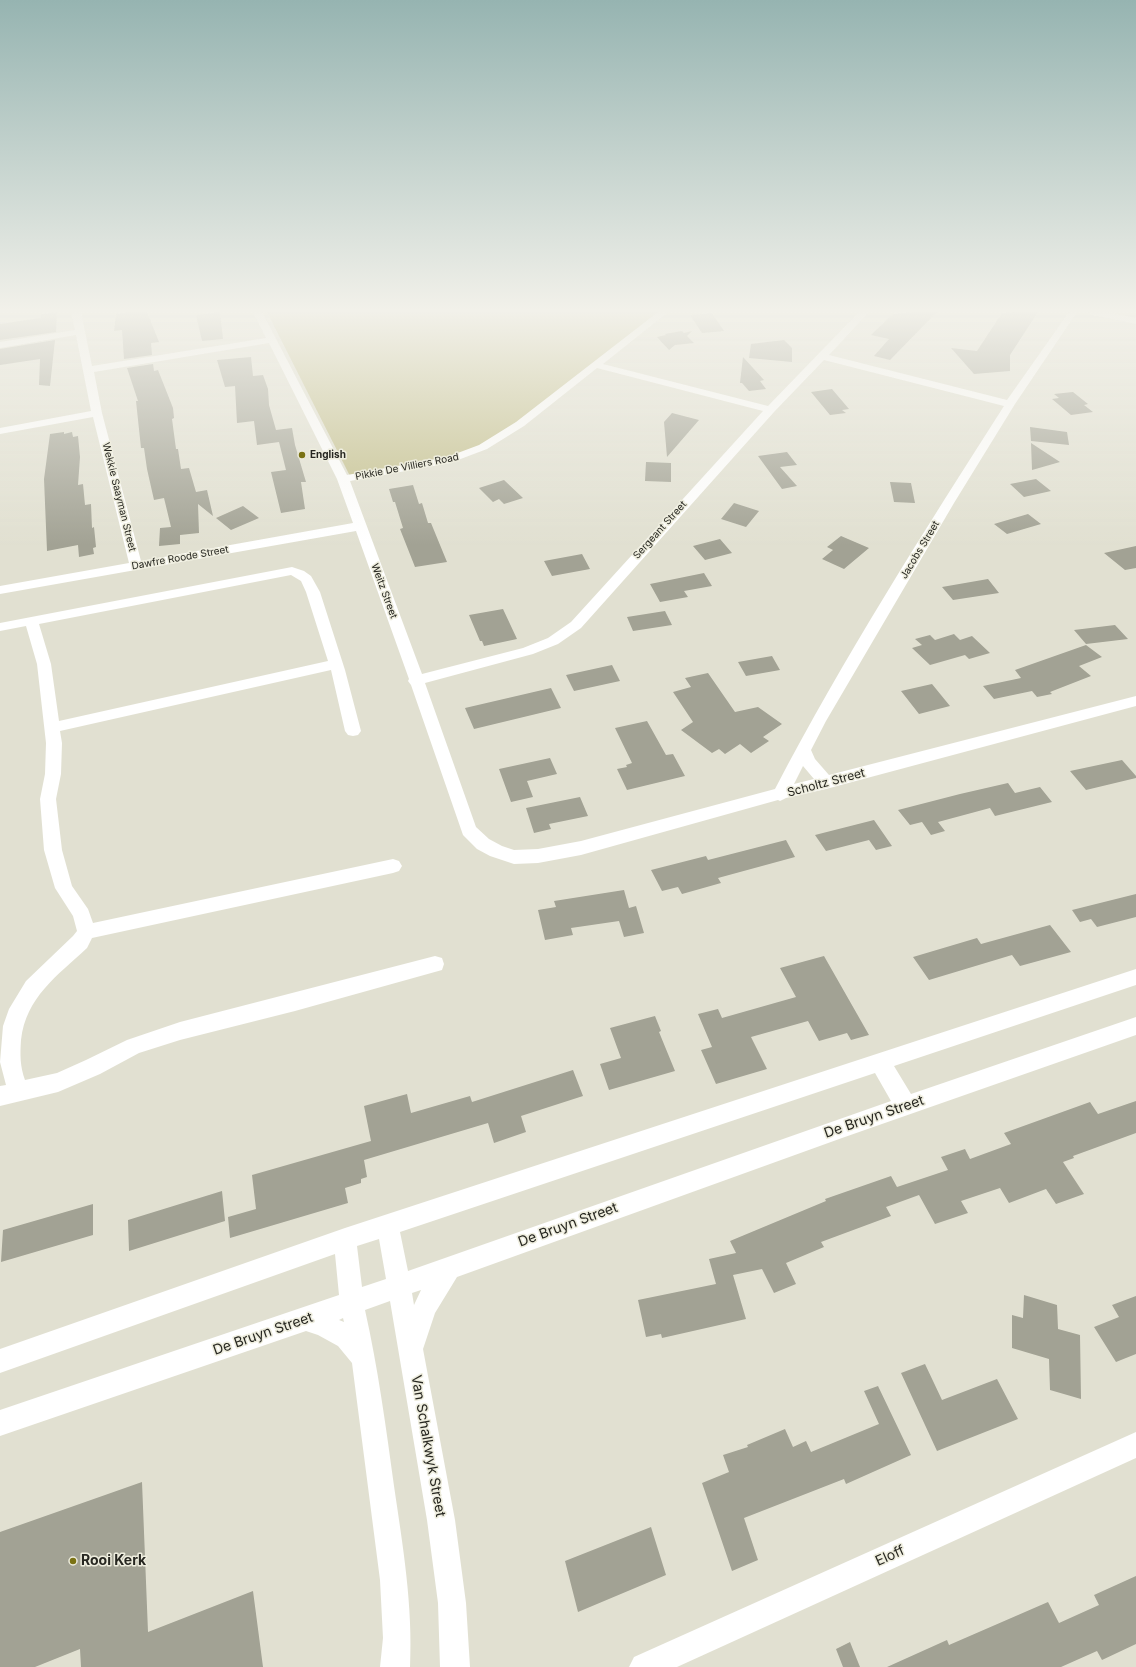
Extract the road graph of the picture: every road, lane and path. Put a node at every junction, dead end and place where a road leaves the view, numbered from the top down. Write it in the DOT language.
graph roads {
  1 [pos="92,390"];
  2 [pos="297,390"];
  3 [pos="564,390"];
  4 [pos="692,390"];
  5 [pos="789,390"];
  6 [pos="954,390"];
  7 [pos="1020,390"];
  8 [pos="1010,404"];
  9 [pos="770,410"];
  10 [pos="97,413"];
  11 [pos="0,431"];
  12 [pos="343,479"];
  13 [pos="360,526"];
  14 [pos="136,566"];
  15 [pos="0,590"];
  16 [pos="31,620"];
  17 [pos="0,627"];
  18 [pos="336,664"];
  19 [pos="415,681"];
  20 [pos="1136,701"];
  21 [pos="52,728"];
  22 [pos="353,731"];
  23 [pos="803,750"];
  24 [pos="826,783"];
  25 [pos="780,795"];
  26 [pos="514,857"];
  27 [pos="393,866"];
  28 [pos="86,932"];
  29 [pos="435,964"];
  30 [pos="1136,977"];
  31 [pos="1136,1026"];
  32 [pos="880,1062"];
  33 [pos="9,1093"];
  34 [pos="906,1106"];
  35 [pos="388,1226"];
  36 [pos="345,1239"];
  37 [pos="450,1267"];
  38 [pos="399,1287"];
  39 [pos="352,1303"];
  40 [pos="306,1319"];
  41 [pos="411,1348"];
  42 [pos="363,1356"];
  43 [pos="0,1361"];
  44 [pos="0,1423"];
  45 [pos="1136,1445"];
  46 [pos="395,1667"];
  47 [pos="455,1667"];
  48 [pos="644,1667"];
  1 -- 10 [label="street, Wekkie Saayman Street"];
  2 -- 12 [label="street, Weitz Street"];
  3 -- 12 [label="street, Pikkie De Villiers Road"];
  4 -- 9 [label="street"];
  5 -- 9 [label="street, Sergeant Street"];
  6 -- 8 [label="street"];
  7 -- 8 [label="street, Jacobs Street"];
  8 -- 23 [label="street, Jacobs Street"];
  9 -- 19 [label="street, Sergeant Street"];
  10 -- 11 [label="street"];
  10 -- 14 [label="street, Wekkie Saayman Street"];
  12 -- 13 [label="street, Weitz Street"];
  13 -- 14 [label="street, Dawfre Roode Street"];
  13 -- 19 [label="street, Weitz Street"];
  14 -- 15 [label="street, Dawfre Roode Street"];
  16 -- 17 [label="street"];
  16 -- 18 [label="street"];
  16 -- 21 [label="street"];
  18 -- 21 [label="street"];
  18 -- 22 [label="street"];
  19 -- 26 [label="street, Weitz Street"];
  20 -- 24 [label="street, Scholtz Street"];
  21 -- 28 [label="street"];
  23 -- 24 [label="street"];
  23 -- 25 [label="street, Jacobs Street"];
  24 -- 25 [label="street, Scholtz Street"];
  25 -- 26 [label="street, Scholtz Street"];
  27 -- 28 [label="street"];
  28 -- 33 [label="street"];
  29 -- 33 [label="street"];
  30 -- 32 [label="street"];
  31 -- 34 [label="street, De Bruyn Street"];
  32 -- 34 [label="street"];
  32 -- 35 [label="street"];
  34 -- 37 [label="street, De Bruyn Street"];
  35 -- 36 [label="street"];
  35 -- 38 [label="street, Van Schalkwyk Street"];
  36 -- 39 [label="street"];
  36 -- 43 [label="street"];
  37 -- 38 [label="street, De Bruyn Street"];
  37 -- 41 [label="street"];
  38 -- 39 [label="street, De Bruyn Street"];
  38 -- 41 [label="street, Van Schalkwyk Street"];
  39 -- 40 [label="street, De Bruyn Street"];
  39 -- 42 [label="street"];
  40 -- 42 [label="street"];
  40 -- 44 [label="street, De Bruyn Street"];
  41 -- 47 [label="street, Van Schalkwyk Street"];
  42 -- 46 [label="street"];
  45 -- 48 [label="street, Eloff"];
}
